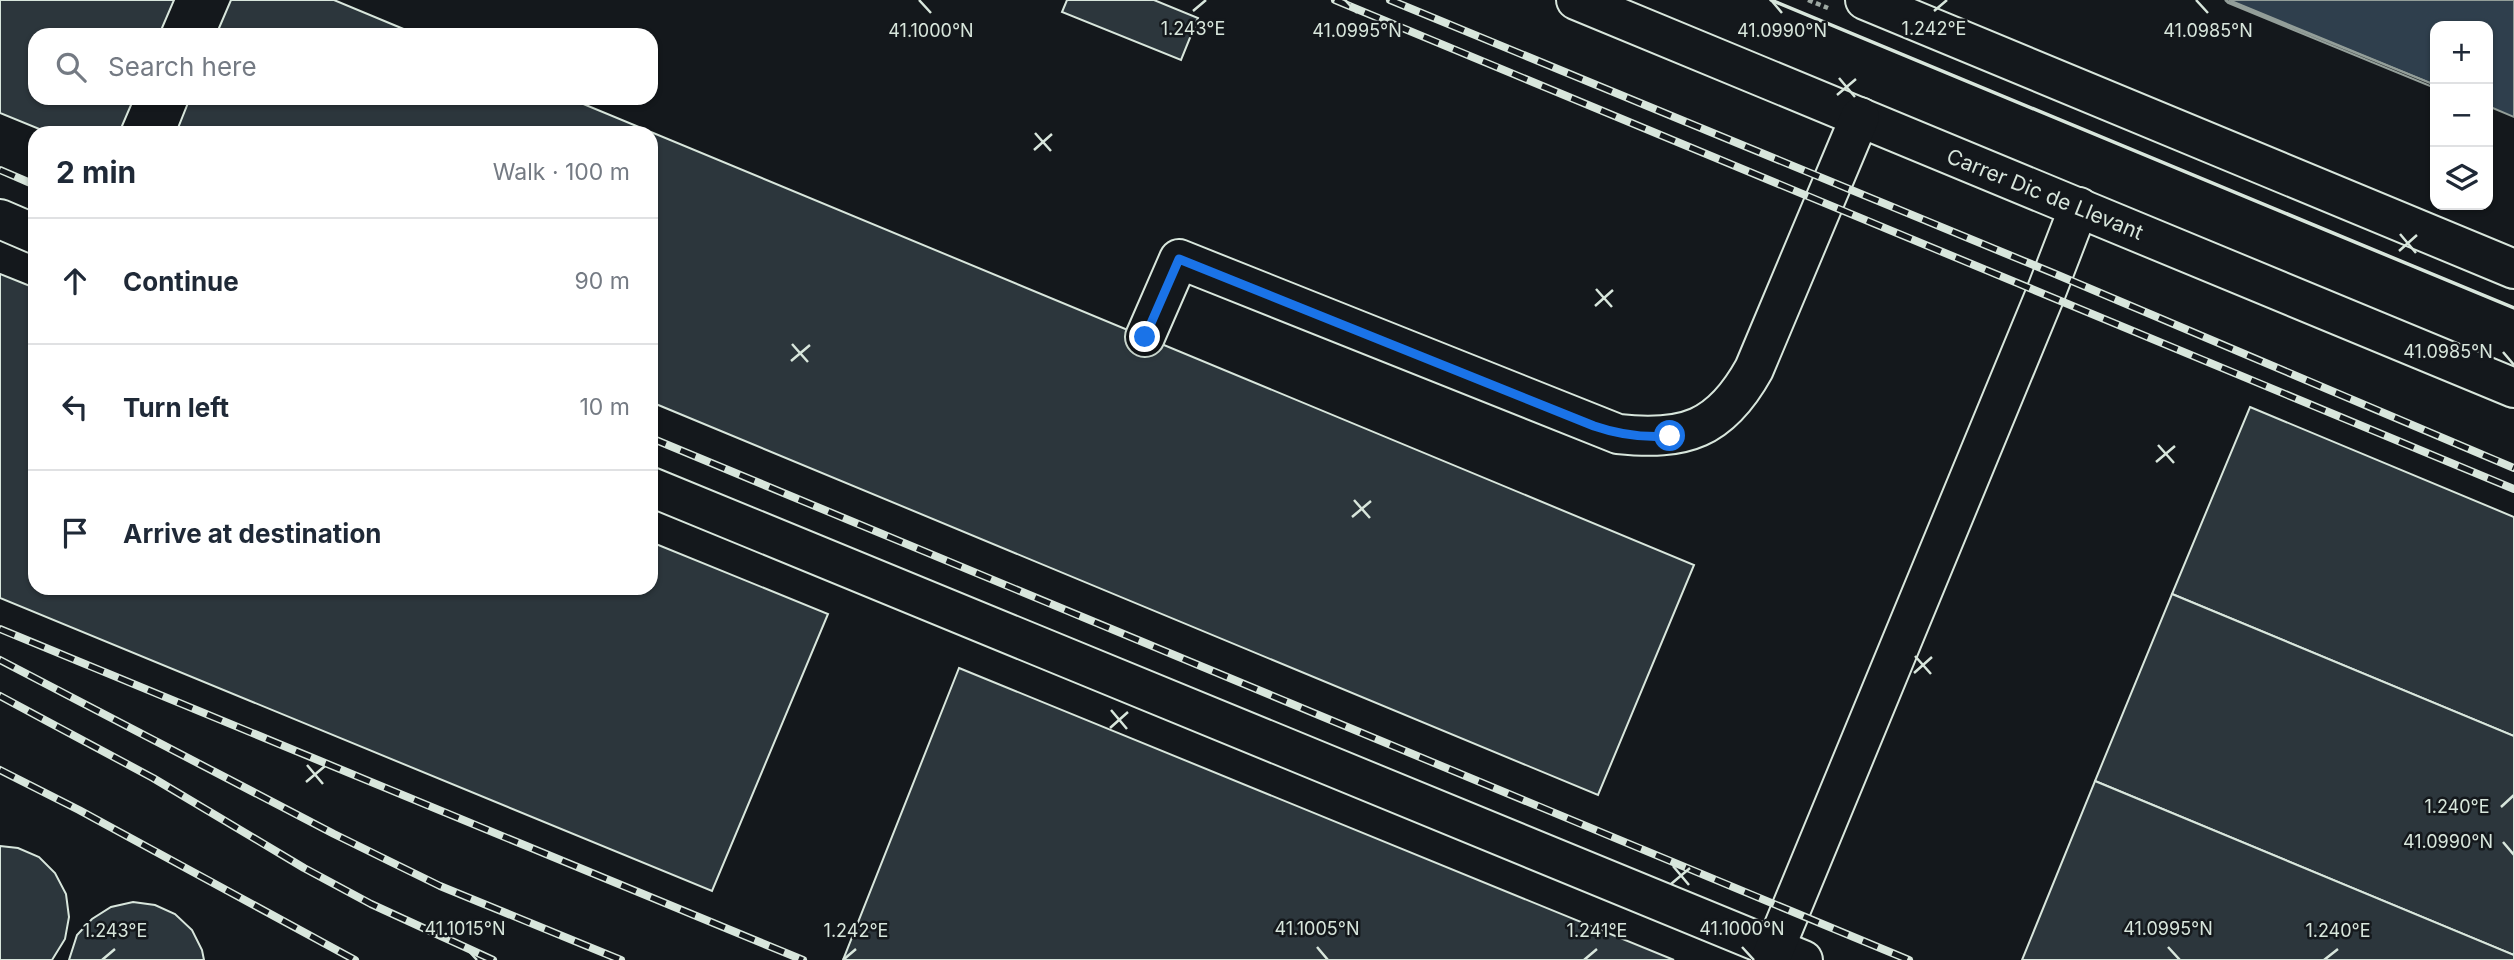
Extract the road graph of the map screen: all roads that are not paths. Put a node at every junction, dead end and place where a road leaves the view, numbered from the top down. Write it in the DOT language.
graph roads {
  1 [pos="1576,0"];
  2 [pos="1866,0"];
  3 [pos="1860,117"];
  4 [pos="2079,208"];
  5 [pos="0,219"];
  6 [pos="28,231"];
  7 [pos="2514,269"];
  8 [pos="1145,337"];
  9 [pos="2514,388"];
  10 [pos="658,490"];
  11 [pos="1782,956"];
  1 -- 3 [label="lane, Carrer Dic de Llevant"];
  2 -- 7 [label="lane"];
  3 -- 4 [label="lane, Carrer Dic de Llevant"];
  3 -- 8 [label="lane"];
  4 -- 9 [label="lane, Carrer Dic de Llevant"];
  4 -- 11 [label="lane"];
  5 -- 6 [label="lane"];
  10 -- 11 [label="lane"];
}
